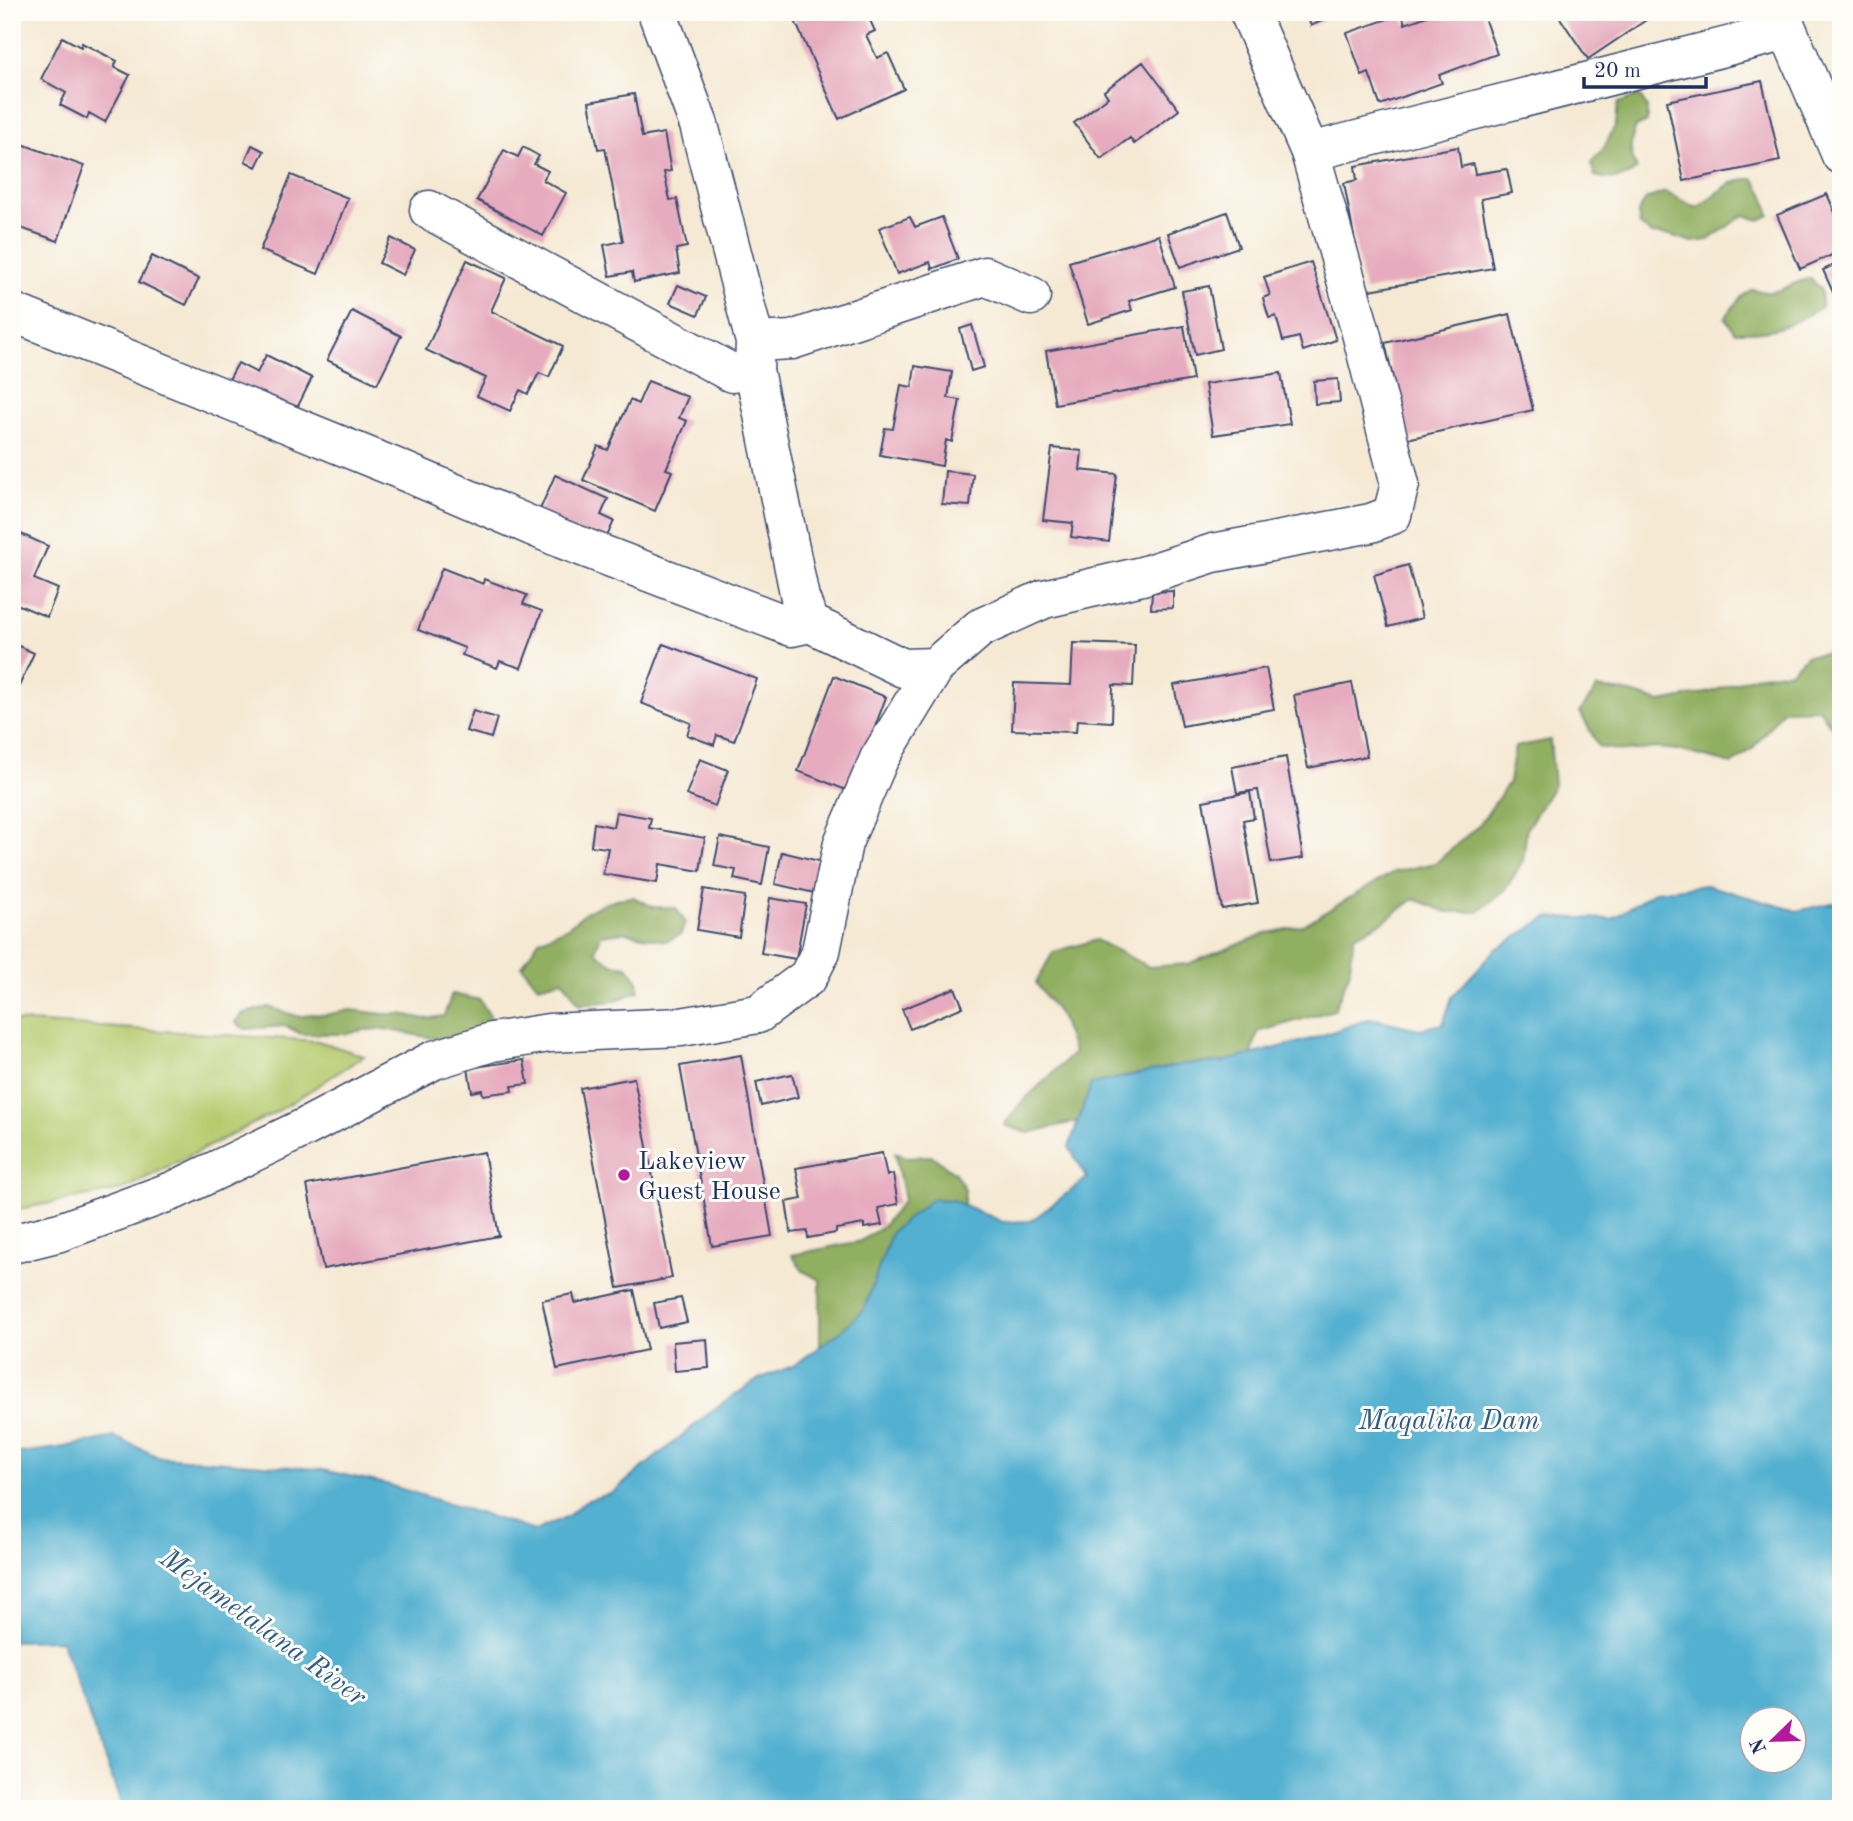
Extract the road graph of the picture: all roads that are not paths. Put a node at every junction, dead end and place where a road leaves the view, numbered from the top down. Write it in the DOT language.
graph roads {
  1 [pos="657,12"];
  2 [pos="1249,12"];
  3 [pos="1783,22"];
  4 [pos="1310,152"];
  5 [pos="1841,155"];
  6 [pos="429,210"];
  7 [pos="1031,296"];
  8 [pos="12,312"];
  9 [pos="755,356"];
  10 [pos="810,623"];
  11 [pos="935,667"];
  12 [pos="12,1244"];
  1 -- 9 [label="street"];
  2 -- 4 [label="street"];
  3 -- 4 [label="street"];
  3 -- 5 [label="street"];
  4 -- 11 [label="street"];
  6 -- 9 [label="street"];
  7 -- 9 [label="street"];
  8 -- 10 [label="street"];
  9 -- 10 [label="street"];
  10 -- 11 [label="street"];
  11 -- 12 [label="street"];
}
